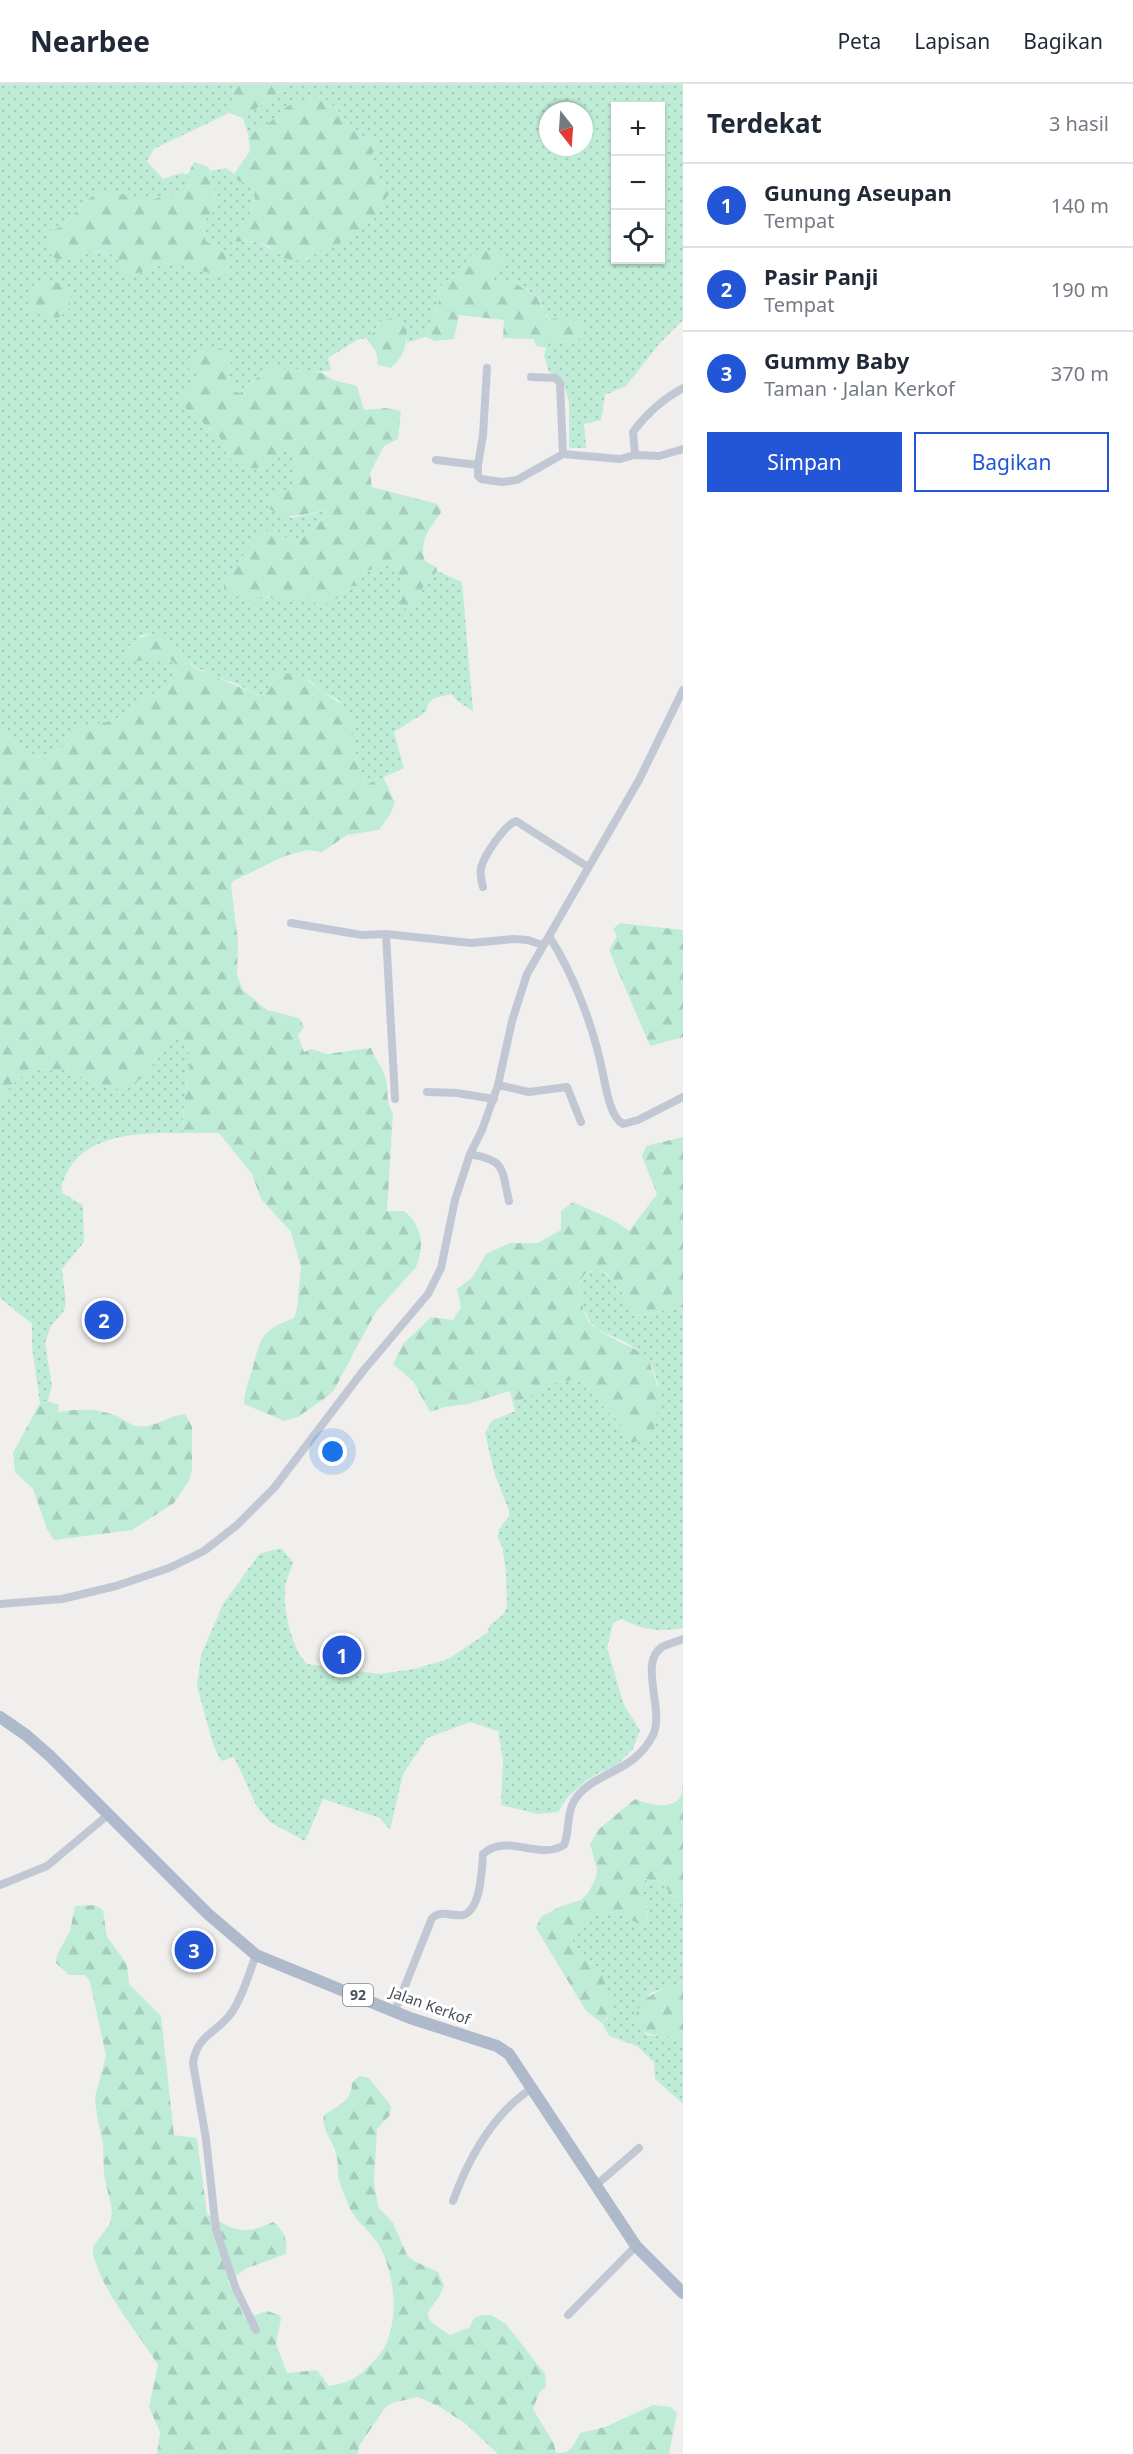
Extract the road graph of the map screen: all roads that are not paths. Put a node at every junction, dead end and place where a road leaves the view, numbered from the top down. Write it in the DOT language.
graph roads {
  1 [pos="487,368"];
  2 [pos="531,378"];
  3 [pos="683,388"];
  4 [pos="683,449"];
  5 [pos="563,454"];
  6 [pos="636,455"];
  7 [pos="436,460"];
  8 [pos="478,465"];
  9 [pos="683,690"];
  10 [pos="588,867"];
  11 [pos="483,887"];
  12 [pos="291,923"];
  13 [pos="387,934"];
  14 [pos="549,936"];
  15 [pos="542,945"];
  16 [pos="498,1085"];
  17 [pos="427,1092"];
  18 [pos="683,1097"];
  19 [pos="395,1099"];
  20 [pos="494,1099"];
  21 [pos="581,1122"];
  22 [pos="470,1154"];
  23 [pos="510,1201"];
  24 [pos="0,1604"];
  25 [pos="683,1639"];
  26 [pos="0,1717"];
  27 [pos="109,1814"];
  28 [pos="0,1884"];
  29 [pos="256,1955"];
  30 [pos="395,2012"];
  31 [pos="532,2088"];
  32 [pos="639,2148"];
  33 [pos="595,2186"];
  34 [pos="453,2200"];
  35 [pos="636,2246"];
  36 [pos="683,2293"];
  37 [pos="568,2315"];
  38 [pos="256,2330"];
  1 -- 8 [label="street"];
  2 -- 5 [label="street"];
  3 -- 6 [label="street"];
  4 -- 6 [label="street"];
  5 -- 6 [label="street"];
  5 -- 8 [label="street"];
  7 -- 8 [label="street"];
  9 -- 10 [label="street"];
  10 -- 11 [label="street"];
  10 -- 14 [label="street"];
  12 -- 13 [label="street"];
  13 -- 15 [label="street"];
  13 -- 19 [label="street"];
  14 -- 15 [label="street"];
  14 -- 18 [label="street"];
  15 -- 16 [label="street"];
  16 -- 20 [label="street"];
  16 -- 21 [label="street"];
  17 -- 20 [label="street"];
  20 -- 22 [label="street"];
  22 -- 23 [label="street"];
  22 -- 24 [label="street"];
  25 -- 30 [label="street"];
  26 -- 27 [label="main road, Jalan Kerkof / 92"];
  27 -- 28 [label="street"];
  27 -- 29 [label="main road, Jalan Kerkof / 92"];
  29 -- 30 [label="main road, Jalan Kerkof / 92"];
  29 -- 38 [label="street"];
  30 -- 31 [label="main road, Jalan Kerkof / 92"];
  31 -- 33 [label="main road, Jalan Kerkof / 92"];
  31 -- 34 [label="street"];
  32 -- 33 [label="street"];
  33 -- 35 [label="main road, Jalan Kerkof / 92"];
  35 -- 36 [label="main road, Jalan Kerkof / 92"];
  35 -- 37 [label="street"];
}
